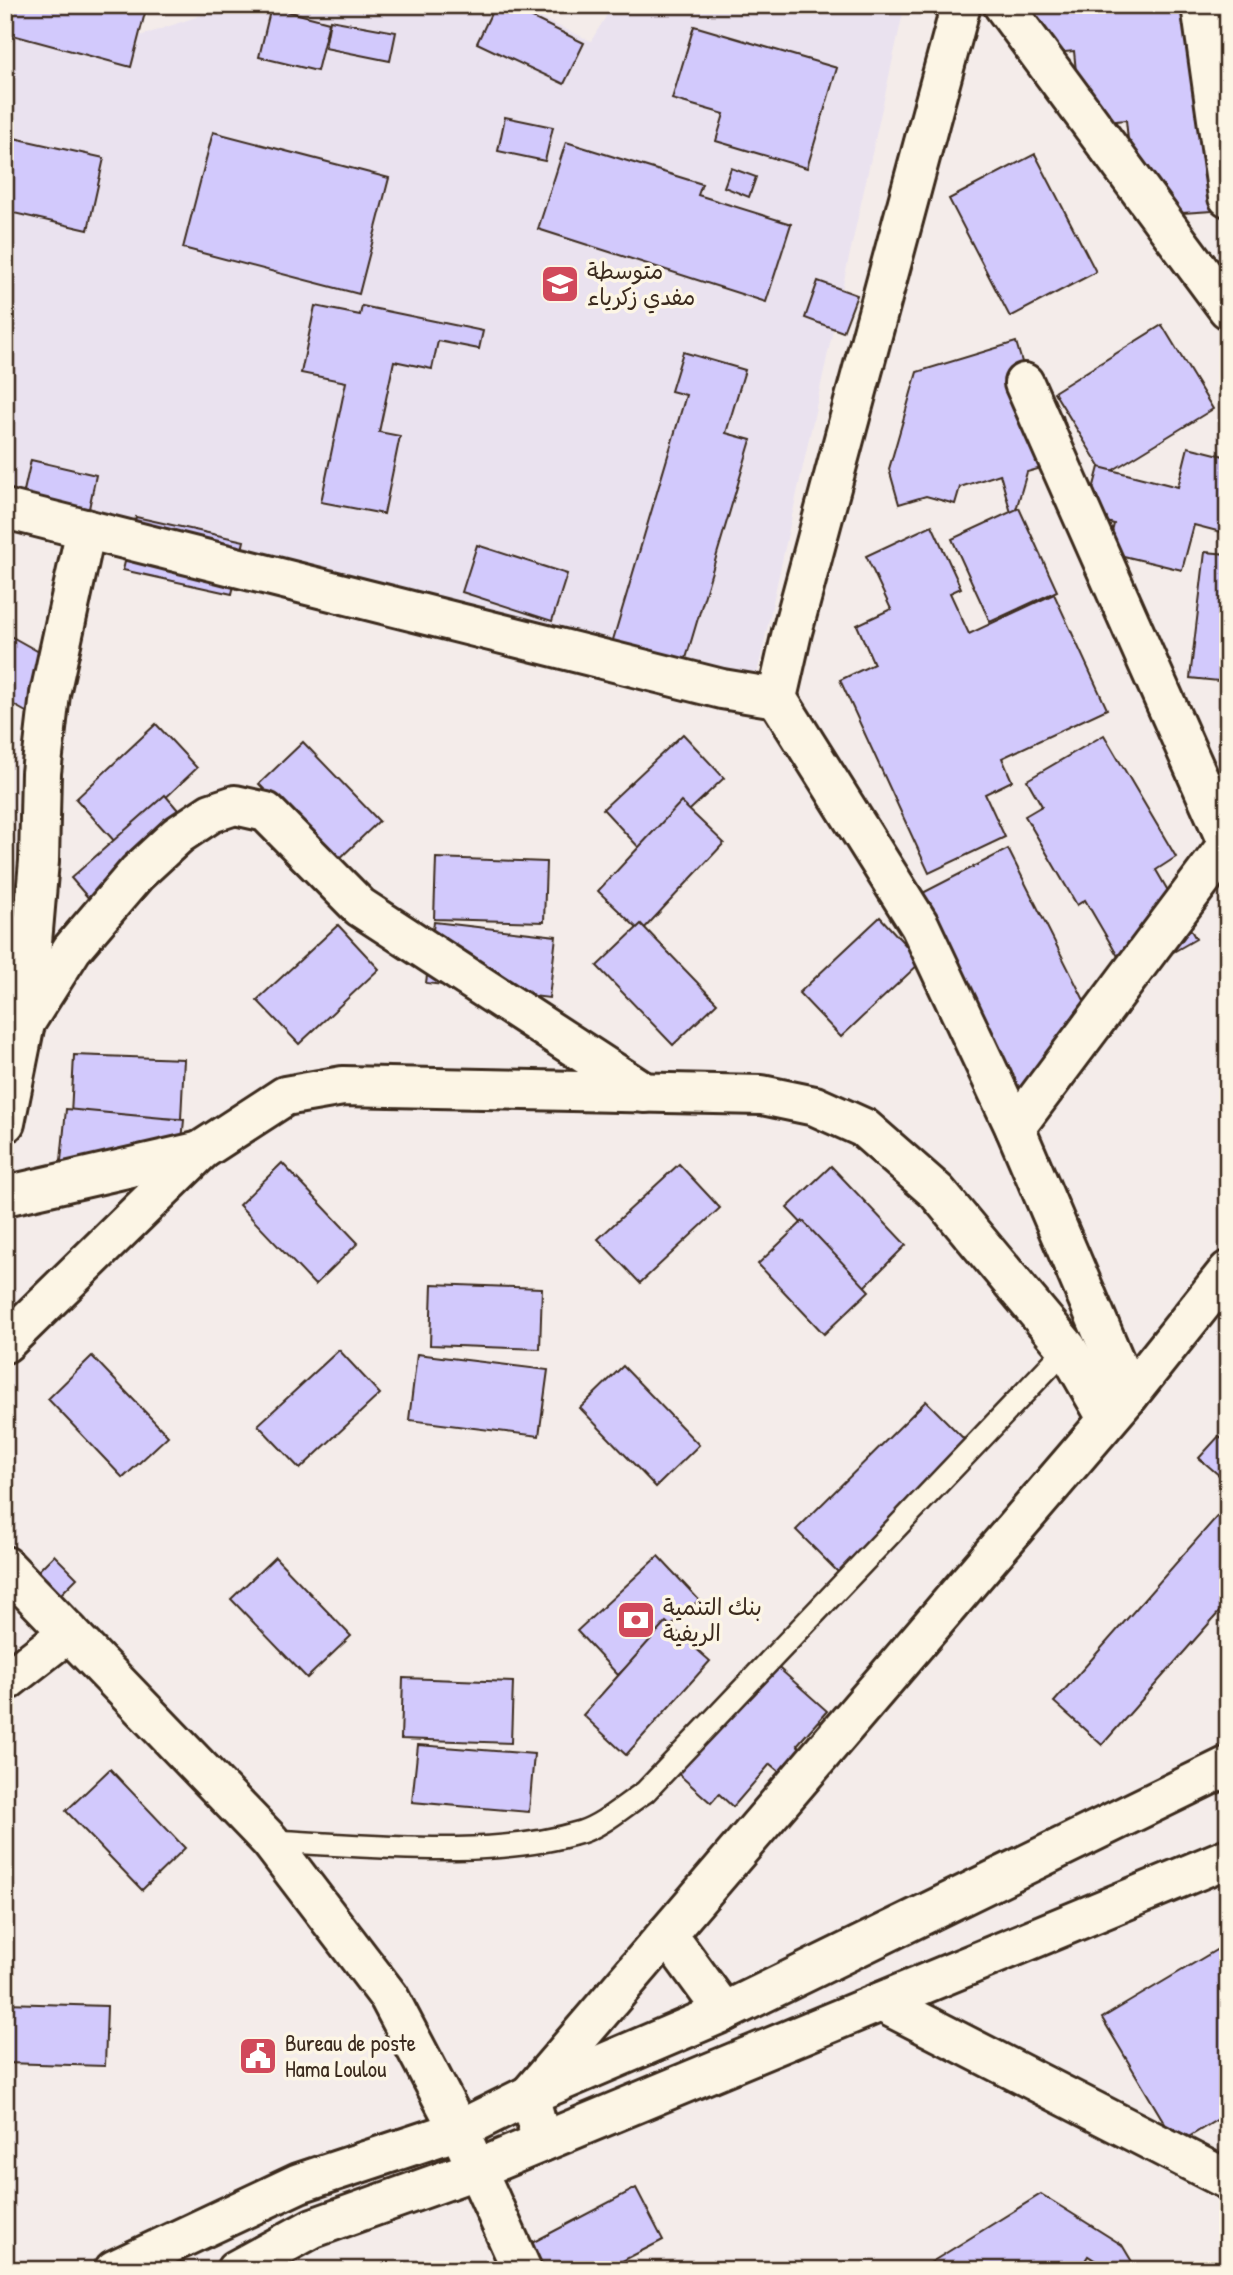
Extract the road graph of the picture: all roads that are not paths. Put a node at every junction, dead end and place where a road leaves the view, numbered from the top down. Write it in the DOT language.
graph roads {
  1 [pos="961,5"];
  2 [pos="1003,5"];
  3 [pos="1200,5"];
  4 [pos="1228,197"];
  5 [pos="1228,309"];
  6 [pos="1024,383"];
  7 [pos="5,509"];
  8 [pos="86,529"];
  9 [pos="777,698"];
  10 [pos="1228,844"];
  11 [pos="25,1023"];
  12 [pos="645,1093"];
  13 [pos="5,1123"];
  14 [pos="1015,1128"];
  15 [pos="202,1150"];
  16 [pos="5,1196"];
  17 [pos="1226,1275"];
  18 [pos="5,1343"];
  19 [pos="1067,1348"];
  20 [pos="1118,1407"];
  21 [pos="5,1566"];
  22 [pos="69,1632"];
  23 [pos="7,1676"];
  24 [pos="1228,1766"];
  25 [pos="270,1841"];
  26 [pos="1228,1858"];
  27 [pos="667,1934"];
  28 [pos="881,2002"];
  29 [pos="724,2011"];
  30 [pos="528,2095"];
  31 [pos="459,2130"];
  32 [pos="542,2142"];
  33 [pos="475,2170"];
  34 [pos="1228,2180"];
  35 [pos="114,2270"];
  36 [pos="236,2270"];
  37 [pos="522,2270"];
  1 -- 9 [label="street"];
  2 -- 5 [label="street"];
  3 -- 4 [label="street"];
  6 -- 10 [label="street"];
  7 -- 8 [label="street"];
  8 -- 9 [label="street"];
  8 -- 11 [label="street"];
  9 -- 14 [label="street"];
  10 -- 14 [label="street"];
  11 -- 12 [label="street"];
  11 -- 13 [label="street"];
  12 -- 15 [label="street"];
  12 -- 19 [label="street"];
  14 -- 20 [label="street"];
  15 -- 16 [label="street"];
  15 -- 18 [label="street"];
  17 -- 20 [label="street"];
  19 -- 20 [label="street"];
  19 -- 25 [label="lane"];
  20 -- 27 [label="street"];
  21 -- 22 [label="street"];
  22 -- 23 [label="street"];
  22 -- 25 [label="street"];
  24 -- 29 [label="street"];
  25 -- 31 [label="street"];
  26 -- 28 [label="street"];
  27 -- 29 [label="street"];
  27 -- 30 [label="street"];
  28 -- 32 [label="street"];
  28 -- 34 [label="street"];
  29 -- 30 [label="street"];
  30 -- 31 [label="street"];
  30 -- 32 [label="street"];
  31 -- 33 [label="street"];
  31 -- 35 [label="street"];
  32 -- 33 [label="street"];
  33 -- 36 [label="street"];
  33 -- 37 [label="street"];
}
